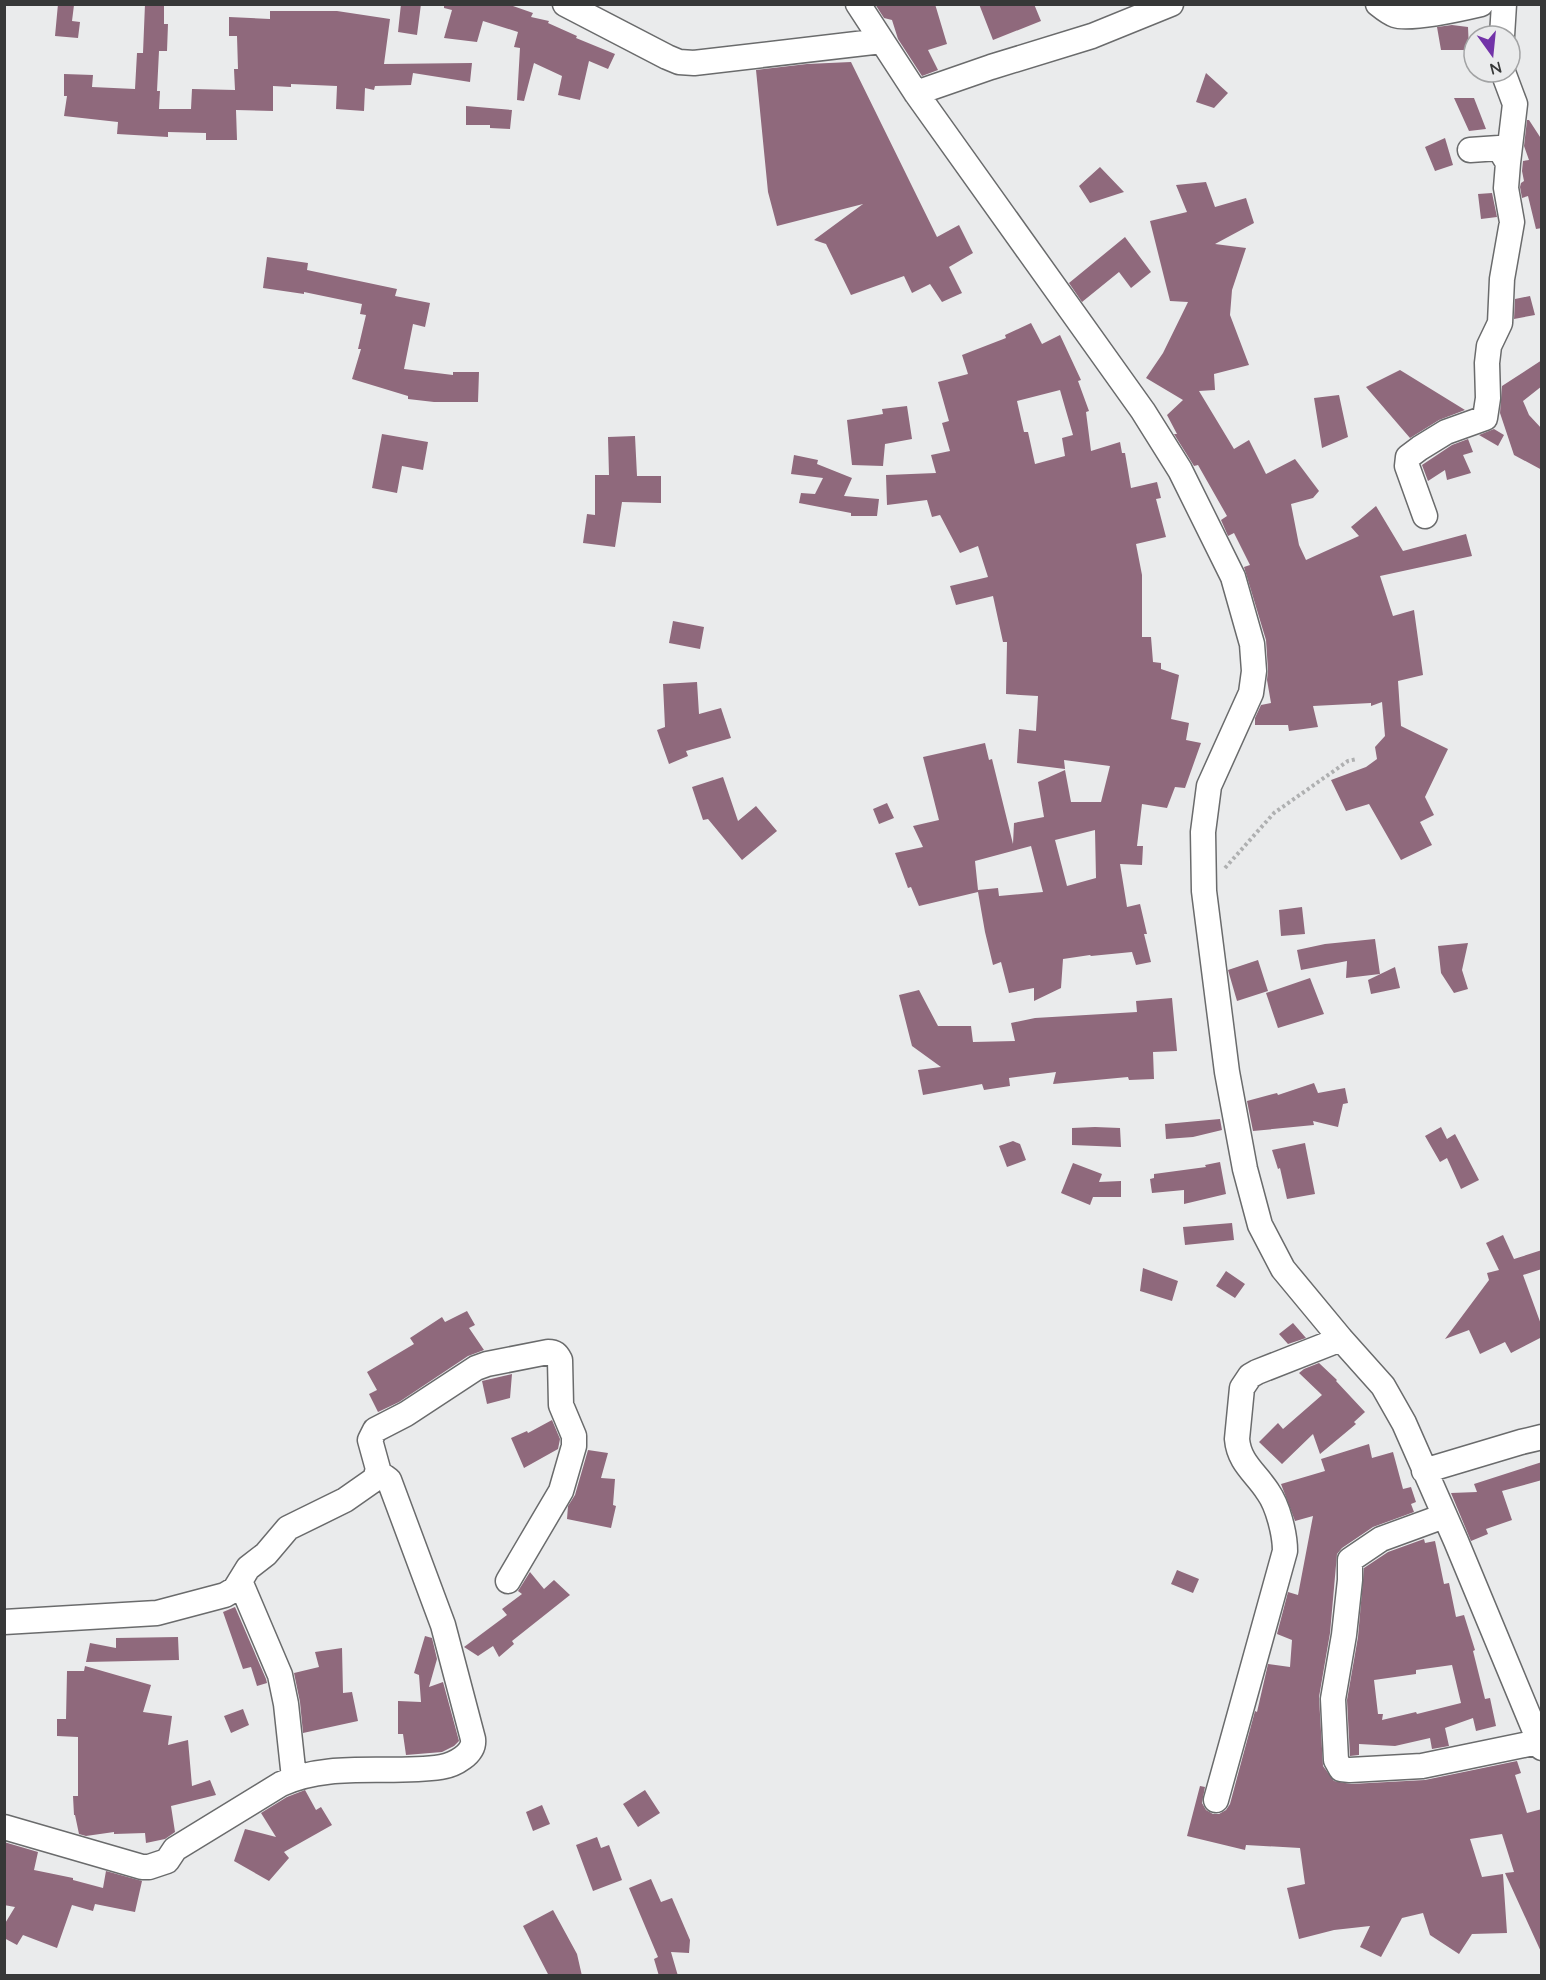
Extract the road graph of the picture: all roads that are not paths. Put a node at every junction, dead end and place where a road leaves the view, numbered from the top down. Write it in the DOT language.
graph roads {
  1 [pos="565,4"];
  2 [pos="858,4"];
  3 [pos="1171,4"];
  4 [pos="1378,4"];
  5 [pos="1481,4"];
  6 [pos="1504,4"];
  7 [pos="1503,24"];
  8 [pos="882,41"];
  9 [pos="1508,84"];
  10 [pos="916,93"];
  11 [pos="1470,150"];
  12 [pos="1508,164"];
  13 [pos="1425,516"];
  14 [pos="1341,1339"];
  15 [pos="1542,1437"];
  16 [pos="1424,1471"];
  17 [pos="377,1475"];
  18 [pos="1444,1516"];
  19 [pos="240,1581"];
  20 [pos="508,1581"];
  21 [pos="4,1622"];
  22 [pos="1540,1745"];
  23 [pos="294,1778"];
  24 [pos="1216,1800"];
  25 [pos="4,1827"];
  1 -- 8 [label="street"];
  2 -- 8 [label="street"];
  3 -- 10 [label="street"];
  4 -- 5 [label="street"];
  6 -- 7 [label="street"];
  8 -- 10 [label="street"];
  9 -- 12 [label="street"];
  10 -- 14 [label="street"];
  11 -- 12 [label="street"];
  12 -- 13 [label="street"];
  14 -- 16 [label="street"];
  14 -- 24 [label="street"];
  15 -- 16 [label="street"];
  16 -- 18 [label="street"];
  17 -- 19 [label="street"];
  17 -- 20 [label="street"];
  17 -- 23 [label="street"];
  18 -- 22 [label="street"];
  18 -- 22 [label="street"];
  19 -- 21 [label="street"];
  19 -- 23 [label="street"];
  23 -- 25 [label="street"];
}
